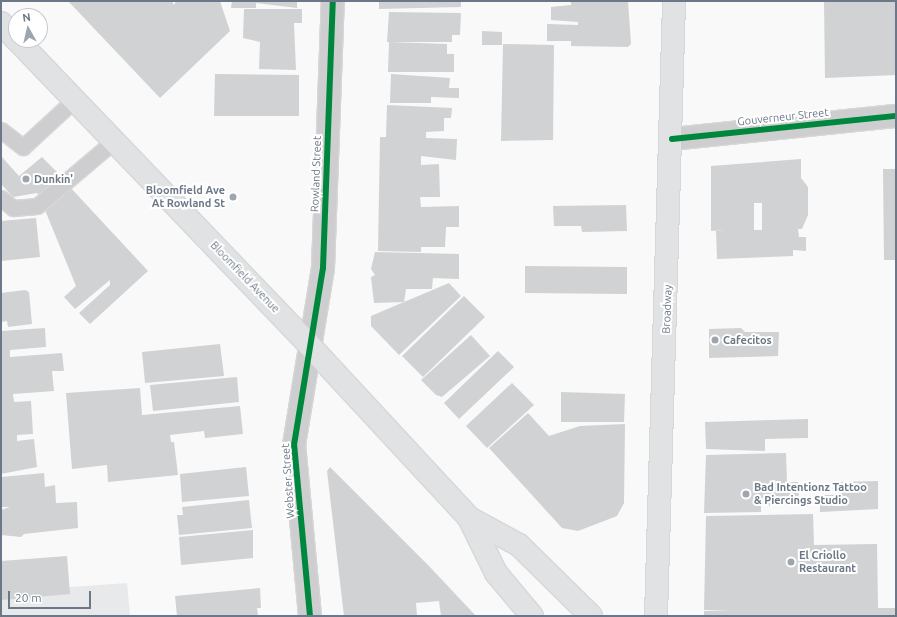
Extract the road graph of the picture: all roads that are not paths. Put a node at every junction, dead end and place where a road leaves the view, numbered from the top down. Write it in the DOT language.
graph roads {
  1 [pos="333,1"];
  2 [pos="674,1"];
  3 [pos="25,48"];
  4 [pos="74,100"];
  5 [pos="896,116"];
  6 [pos="1,130"];
  7 [pos="672,139"];
  8 [pos="114,141"];
  9 [pos="1,198"];
  10 [pos="310,346"];
  11 [pos="469,518"];
  12 [pos="310,616"];
  13 [pos="532,616"];
  14 [pos="591,616"];
  15 [pos="656,616"];
  1 -- 10 [label="street, Rowland Street"];
  2 -- 7 [label="main road, Broadway"];
  3 -- 4 [label="main road, Bloomfield Avenue"];
  4 -- 6 [label="lane"];
  4 -- 8 [label="main road, Bloomfield Avenue"];
  5 -- 7 [label="street, Gouverneur Street"];
  7 -- 15 [label="main road, Broadway"];
  8 -- 9 [label="lane"];
  8 -- 10 [label="main road, Bloomfield Avenue"];
  10 -- 11 [label="main road, Bloomfield Avenue"];
  10 -- 12 [label="street, Webster Street"];
  11 -- 13 [label="main road, Bloomfield Avenue"];
  11 -- 14 [label="main road, Bloomfield Avenue"];
}
